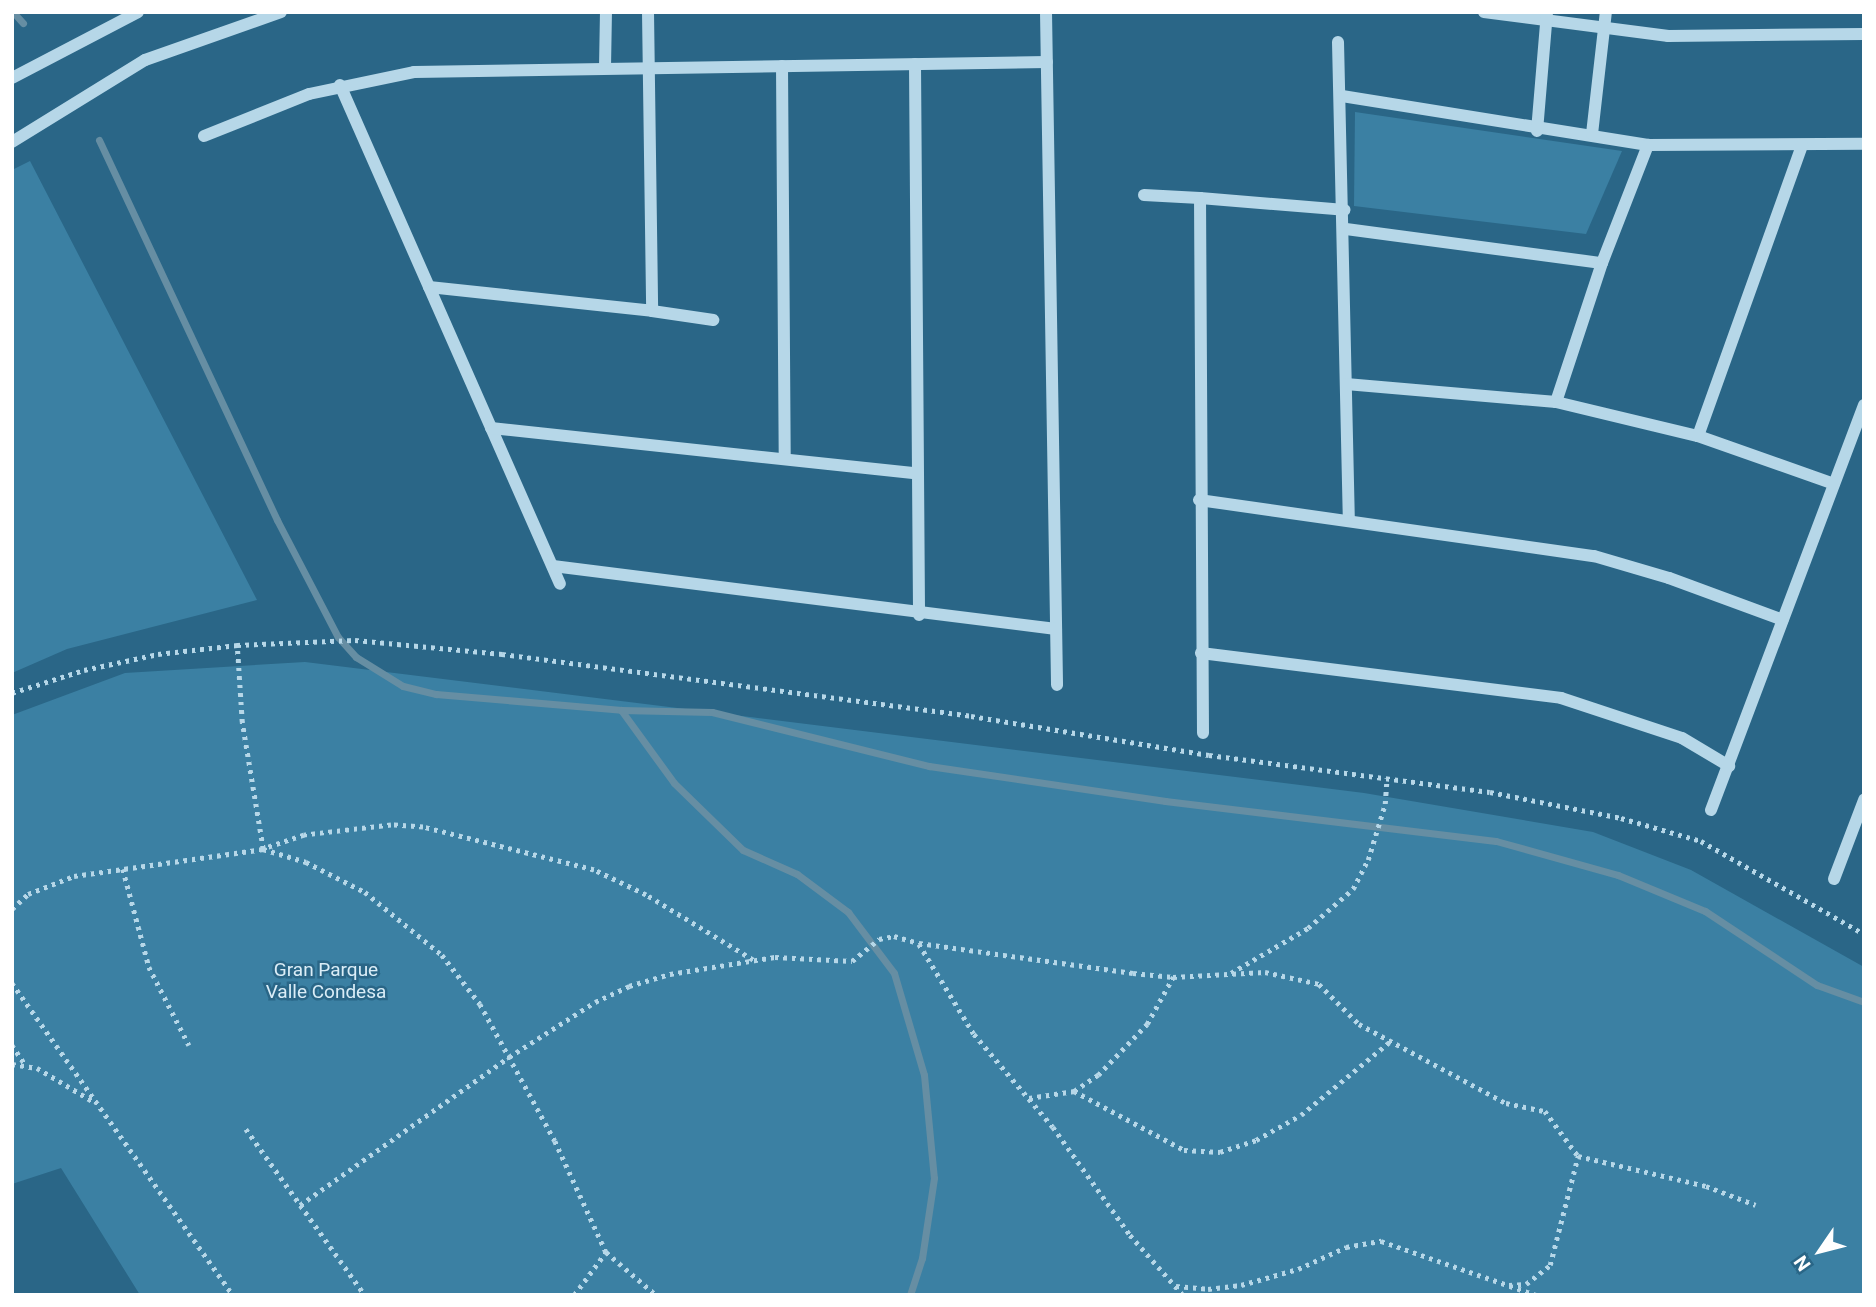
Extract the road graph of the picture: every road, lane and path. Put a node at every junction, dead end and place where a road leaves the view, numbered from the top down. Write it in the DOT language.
graph roads {
  1 [pos="138,12"];
  2 [pos="281,12"];
  3 [pos="606,12"];
  4 [pos="648,12"];
  5 [pos="1046,12"];
  6 [pos="1484,12"];
  7 [pos="1606,12"];
  8 [pos="1546,18"];
  9 [pos="1604,28"];
  10 [pos="1864,34"];
  11 [pos="1339,42"];
  12 [pos="1047,62"];
  13 [pos="915,64"];
  14 [pos="782,66"];
  15 [pos="606,68"];
  16 [pos="649,68"];
  17 [pos="12,78"];
  18 [pos="340,85"];
  19 [pos="1342,96"];
  20 [pos="1537,131"];
  21 [pos="1592,134"];
  22 [pos="204,135"];
  23 [pos="12,142"];
  24 [pos="1864,144"];
  25 [pos="1648,145"];
  26 [pos="1802,145"];
  27 [pos="1144,195"];
  28 [pos="1200,198"];
  29 [pos="1345,210"];
  30 [pos="1346,229"];
  31 [pos="1602,263"];
  32 [pos="429,287"];
  33 [pos="652,311"];
  34 [pos="713,320"];
  35 [pos="1346,384"];
  36 [pos="1556,402"];
  37 [pos="1864,405"];
  38 [pos="491,428"];
  39 [pos="1698,436"];
  40 [pos="785,457"];
  41 [pos="918,474"];
  42 [pos="1834,484"];
  43 [pos="1199,500"];
  44 [pos="1349,520"];
  45 [pos="553,566"];
  46 [pos="560,584"];
  47 [pos="919,614"];
  48 [pos="1783,620"];
  49 [pos="1056,629"];
  50 [pos="237,645"];
  51 [pos="1201,653"];
  52 [pos="1057,685"];
  53 [pos="12,692"];
  54 [pos="1203,733"];
  55 [pos="1729,766"];
  56 [pos="1387,778"];
  57 [pos="1863,804"];
  58 [pos="1711,810"];
  59 [pos="263,849"];
  60 [pos="123,869"];
  61 [pos="1834,879"];
  62 [pos="12,908"];
  63 [pos="1864,934"];
  64 [pos="919,943"];
  65 [pos="753,960"];
  66 [pos="1230,974"];
  67 [pos="1173,977"];
  68 [pos="12,983"];
  69 [pos="1392,1040"];
  70 [pos="12,1045"];
  71 [pos="189,1045"];
  72 [pos="509,1057"];
  73 [pos="24,1063"];
  74 [pos="12,1064"];
  75 [pos="1074,1091"];
  76 [pos="1028,1098"];
  77 [pos="98,1104"];
  78 [pos="246,1129"];
  79 [pos="1578,1156"];
  80 [pos="300,1205"];
  81 [pos="1756,1205"];
  82 [pos="606,1252"];
  83 [pos="1504,1285"];
  84 [pos="1175,1286"];
  85 [pos="233,1295"];
  86 [pos="365,1295"];
  87 [pos="574,1295"];
  88 [pos="656,1295"];
  89 [pos="1183,1295"];
  90 [pos="1536,1295"];
  1 -- 17 [label="street"];
  2 -- 23 [label="street"];
  3 -- 15 [label="street"];
  4 -- 16 [label="street"];
  5 -- 12 [label="street"];
  6 -- 8 [label="street"];
  7 -- 9 [label="street"];
  8 -- 9 [label="street"];
  8 -- 20 [label="street"];
  9 -- 10 [label="street"];
  9 -- 21 [label="street"];
  11 -- 19 [label="street"];
  12 -- 13 [label="street"];
  12 -- 49 [label="street"];
  13 -- 14 [label="street"];
  13 -- 41 [label="street"];
  14 -- 16 [label="street"];
  14 -- 40 [label="street"];
  15 -- 16 [label="street"];
  15 -- 18 [label="street"];
  16 -- 33 [label="street"];
  18 -- 22 [label="street"];
  18 -- 32 [label="street"];
  19 -- 20 [label="street"];
  19 -- 29 [label="street"];
  20 -- 21 [label="street"];
  21 -- 25 [label="street"];
  24 -- 26 [label="street"];
  25 -- 26 [label="street"];
  25 -- 31 [label="street"];
  26 -- 39 [label="street"];
  27 -- 28 [label="street"];
  28 -- 29 [label="street"];
  28 -- 43 [label="street"];
  29 -- 30 [label="street"];
  30 -- 31 [label="street"];
  30 -- 35 [label="street"];
  31 -- 36 [label="street"];
  32 -- 33 [label="street"];
  32 -- 38 [label="street"];
  33 -- 34 [label="street"];
  35 -- 36 [label="street"];
  35 -- 44 [label="street"];
  36 -- 39 [label="street"];
  37 -- 42 [label="street"];
  38 -- 40 [label="street"];
  38 -- 45 [label="street"];
  39 -- 42 [label="street"];
  40 -- 41 [label="street"];
  41 -- 47 [label="street"];
  42 -- 48 [label="street"];
  43 -- 44 [label="street"];
  43 -- 51 [label="street"];
  44 -- 48 [label="street"];
  45 -- 46 [label="street"];
  45 -- 47 [label="street"];
  47 -- 49 [label="street"];
  48 -- 55 [label="street"];
  49 -- 52 [label="street"];
  50 -- 53 [label="path"];
  50 -- 56 [label="path"];
  50 -- 59 [label="path"];
  51 -- 54 [label="street"];
  51 -- 55 [label="street"];
  55 -- 58 [label="street"];
  56 -- 63 [label="path"];
  56 -- 66 [label="path"];
  57 -- 61 [label="street"];
  59 -- 60 [label="path"];
  59 -- 65 [label="path"];
  59 -- 72 [label="path"];
  60 -- 62 [label="path"];
  60 -- 71 [label="path"];
  64 -- 65 [label="path"];
  64 -- 67 [label="path"];
  64 -- 76 [label="path"];
  65 -- 72 [label="path"];
  66 -- 67 [label="path"];
  66 -- 69 [label="path"];
  67 -- 75 [label="path"];
  68 -- 77 [label="path"];
  69 -- 75 [label="path"];
  69 -- 79 [label="path"];
  70 -- 73 [label="path"];
  72 -- 80 [label="path"];
  72 -- 82 [label="path"];
  73 -- 74 [label="path"];
  73 -- 77 [label="path"];
  75 -- 76 [label="path"];
  76 -- 84 [label="path"];
  77 -- 85 [label="path"];
  78 -- 80 [label="path"];
  79 -- 81 [label="path"];
  79 -- 83 [label="path"];
  80 -- 86 [label="path"];
  82 -- 87 [label="path"];
  82 -- 88 [label="path"];
  83 -- 84 [label="path"];
  83 -- 90 [label="path"];
  84 -- 89 [label="path"];
}
